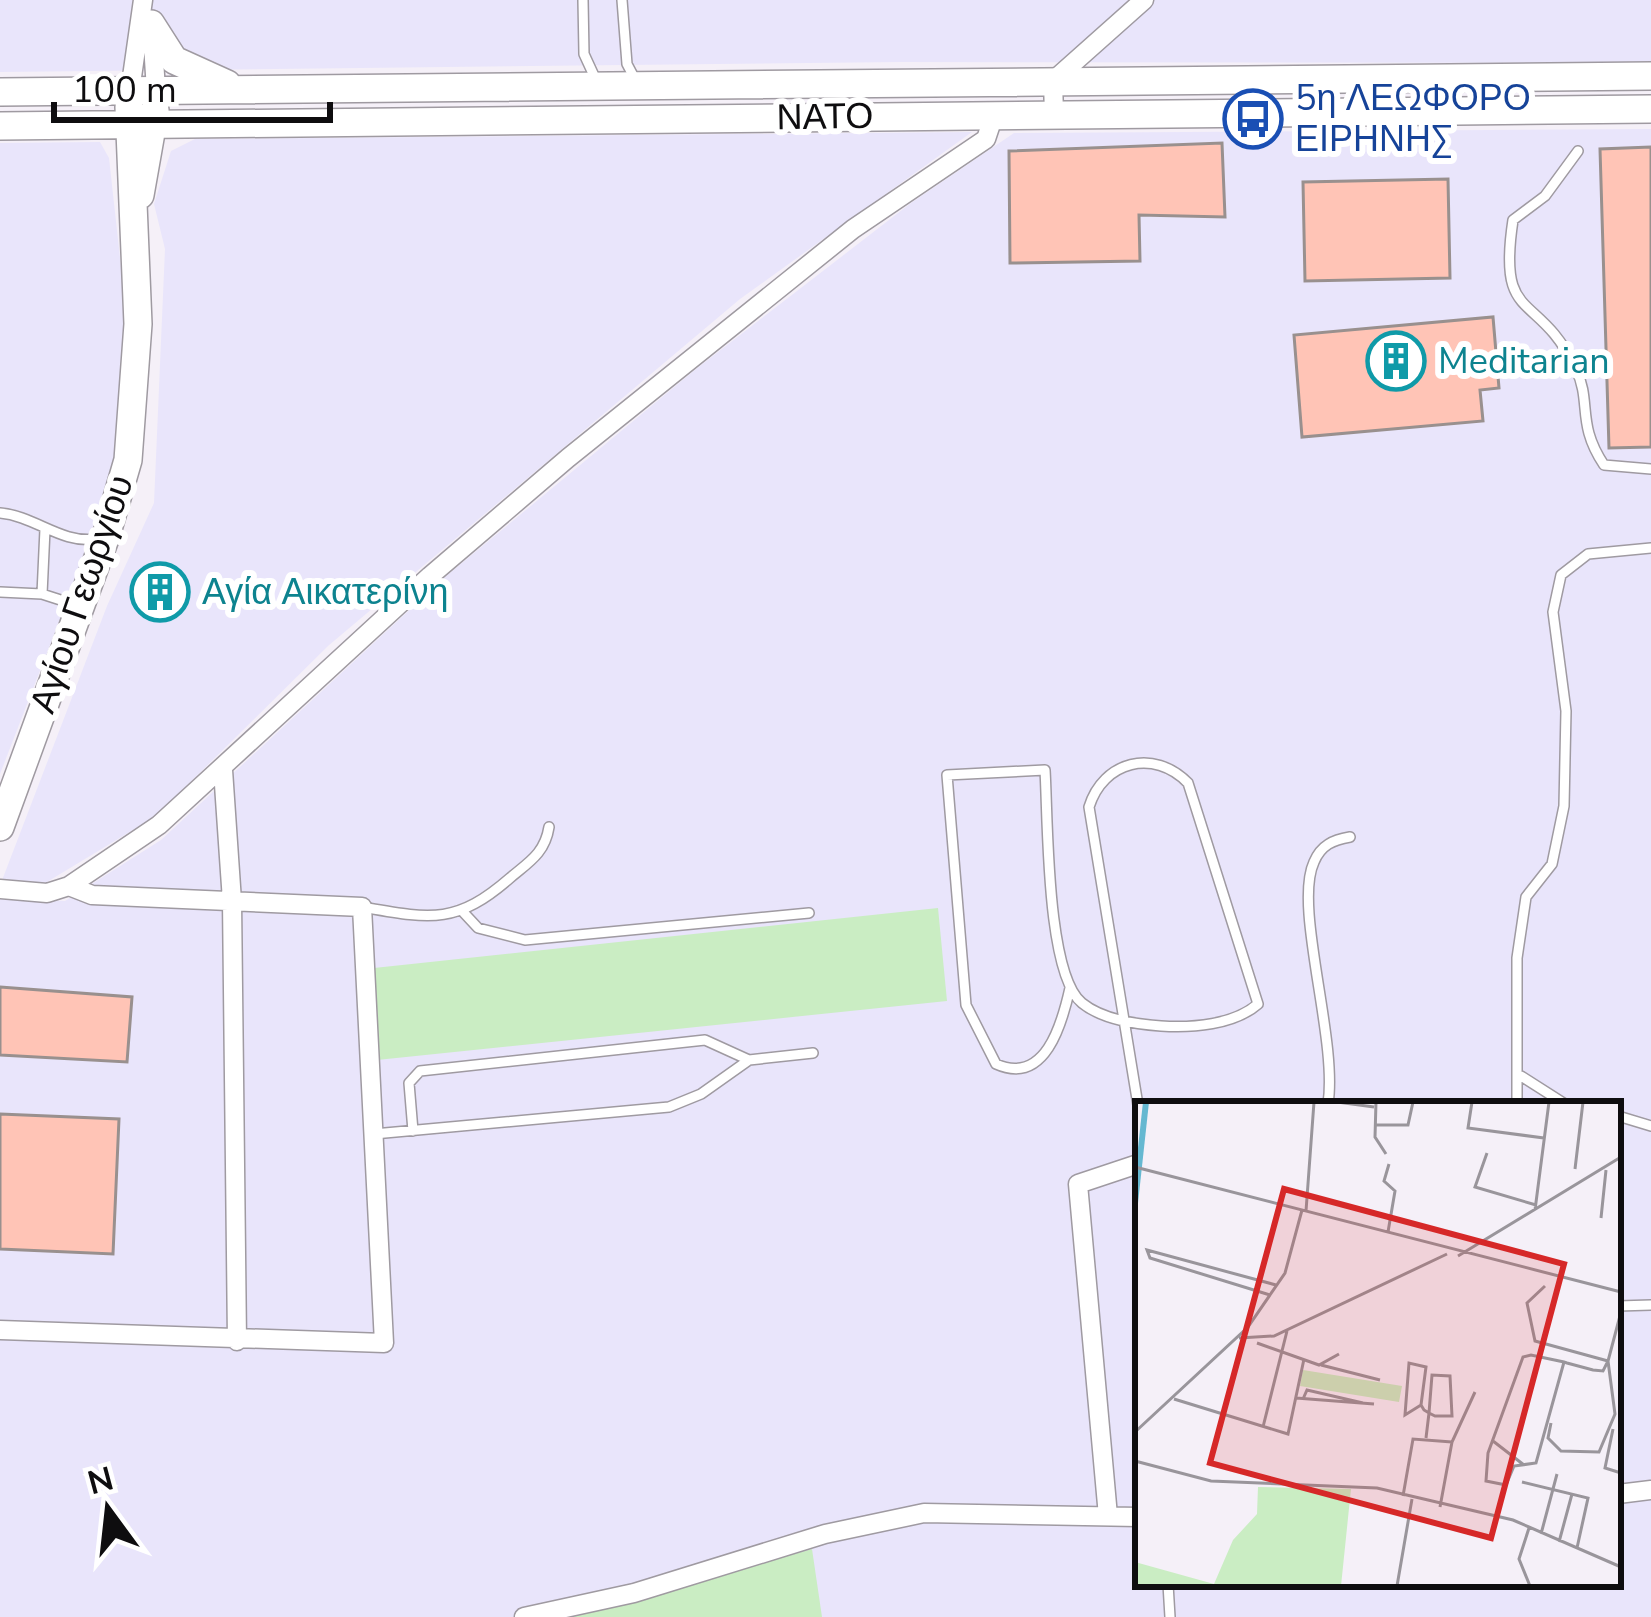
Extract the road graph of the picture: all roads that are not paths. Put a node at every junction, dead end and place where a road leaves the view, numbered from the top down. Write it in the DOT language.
graph roads {
  1 [pos="583,0"];
  2 [pos="622,0"];
  3 [pos="1144,0"];
  4 [pos="147,8"];
  5 [pos="1651,76"];
  6 [pos="1053,82"];
  7 [pos="605,86"];
  8 [pos="638,86"];
  9 [pos="242,90"];
  10 [pos="143,91"];
  11 [pos="0,92"];
  12 [pos="1651,109"];
  13 [pos="1054,115"];
  14 [pos="994,116"];
  15 [pos="142,124"];
  16 [pos="0,126"];
  17 [pos="1578,151"];
  18 [pos="1651,469"];
  19 [pos="0,513"];
  20 [pos="44,529"];
  21 [pos="106,536"];
  22 [pos="1651,548"];
  23 [pos="0,592"];
  24 [pos="42,594"];
  25 [pos="81,608"];
  26 [pos="223,770"];
  27 [pos="0,827"];
  28 [pos="549,827"];
  29 [pos="1350,836"];
  30 [pos="69,886"];
  31 [pos="0,889"];
  32 [pos="232,901"];
  33 [pos="362,907"];
  34 [pos="464,913"];
  35 [pos="808,913"];
  36 [pos="1070,988"];
  37 [pos="1126,1022"];
  38 [pos="813,1053"];
  39 [pos="749,1060"];
  40 [pos="1521,1076"];
  41 [pos="1137,1101"];
  42 [pos="1328,1101"];
  43 [pos="1517,1101"];
  44 [pos="1560,1101"];
  45 [pos="1621,1117"];
  46 [pos="1651,1126"];
  47 [pos="413,1131"];
  48 [pos="374,1134"];
  49 [pos="1135,1165"];
  50 [pos="1651,1305"];
  51 [pos="1621,1306"];
  52 [pos="0,1330"];
  53 [pos="237,1341"];
  54 [pos="1651,1490"];
  55 [pos="1621,1494"];
  56 [pos="1108,1516"];
  57 [pos="1135,1517"];
  58 [pos="1168,1587"];
  59 [pos="524,1617"];
  60 [pos="1170,1617"];
  1 -- 7 [label="lane"];
  2 -- 8 [label="lane"];
  3 -- 6 [label="street"];
  4 -- 9 [label="main road"];
  4 -- 10 [label="street"];
  5 -- 6 [label="main road, ΝΑΤΟ"];
  6 -- 8 [label="main road, ΝΑΤΟ"];
  6 -- 13 [label="street"];
  7 -- 8 [label="main road, ΝΑΤΟ"];
  7 -- 9 [label="main road, ΝΑΤΟ"];
  9 -- 10 [label="main road, ΝΑΤΟ"];
  10 -- 11 [label="main road, ΝΑΤΟ"];
  10 -- 15 [label="main road, Αγίου Γεωργίου"];
  12 -- 13 [label="main road, ΝΑΤΟ"];
  13 -- 14 [label="main road, ΝΑΤΟ"];
  14 -- 15 [label="main road, ΝΑΤΟ"];
  14 -- 26 [label="street"];
  15 -- 16 [label="main road, ΝΑΤΟ"];
  15 -- 21 [label="main road, Αγίου Γεωργίου"];
  17 -- 18 [label="lane"];
  19 -- 20 [label="lane"];
  20 -- 21 [label="lane"];
  20 -- 24 [label="lane"];
  21 -- 25 [label="main road, Αγίου Γεωργίου"];
  22 -- 40 [label="lane"];
  23 -- 24 [label="lane"];
  24 -- 25 [label="lane"];
  25 -- 27 [label="main road, Αγίου Γεωργίου"];
  26 -- 30 [label="street"];
  26 -- 32 [label="street"];
  28 -- 34 [label="lane"];
  29 -- 42 [label="lane"];
  30 -- 31 [label="street"];
  30 -- 32 [label="street"];
  32 -- 33 [label="street"];
  32 -- 53 [label="street"];
  33 -- 34 [label="lane"];
  33 -- 48 [label="street"];
  34 -- 35 [label="lane"];
  36 -- 36 [label="lane"];
  36 -- 37 [label="lane"];
  37 -- 37 [label="lane"];
  37 -- 41 [label="lane"];
  38 -- 39 [label="lane"];
  39 -- 47 [label="lane"];
  39 -- 47 [label="lane"];
  40 -- 43 [label="lane"];
  40 -- 44 [label="lane"];
  45 -- 46 [label="lane"];
  47 -- 48 [label="lane"];
  48 -- 53 [label="street"];
  49 -- 56 [label="street"];
  50 -- 51 [label="lane"];
  52 -- 53 [label="street"];
  54 -- 55 [label="street"];
  56 -- 57 [label="street"];
  56 -- 59 [label="street"];
  58 -- 60 [label="lane"];
}
